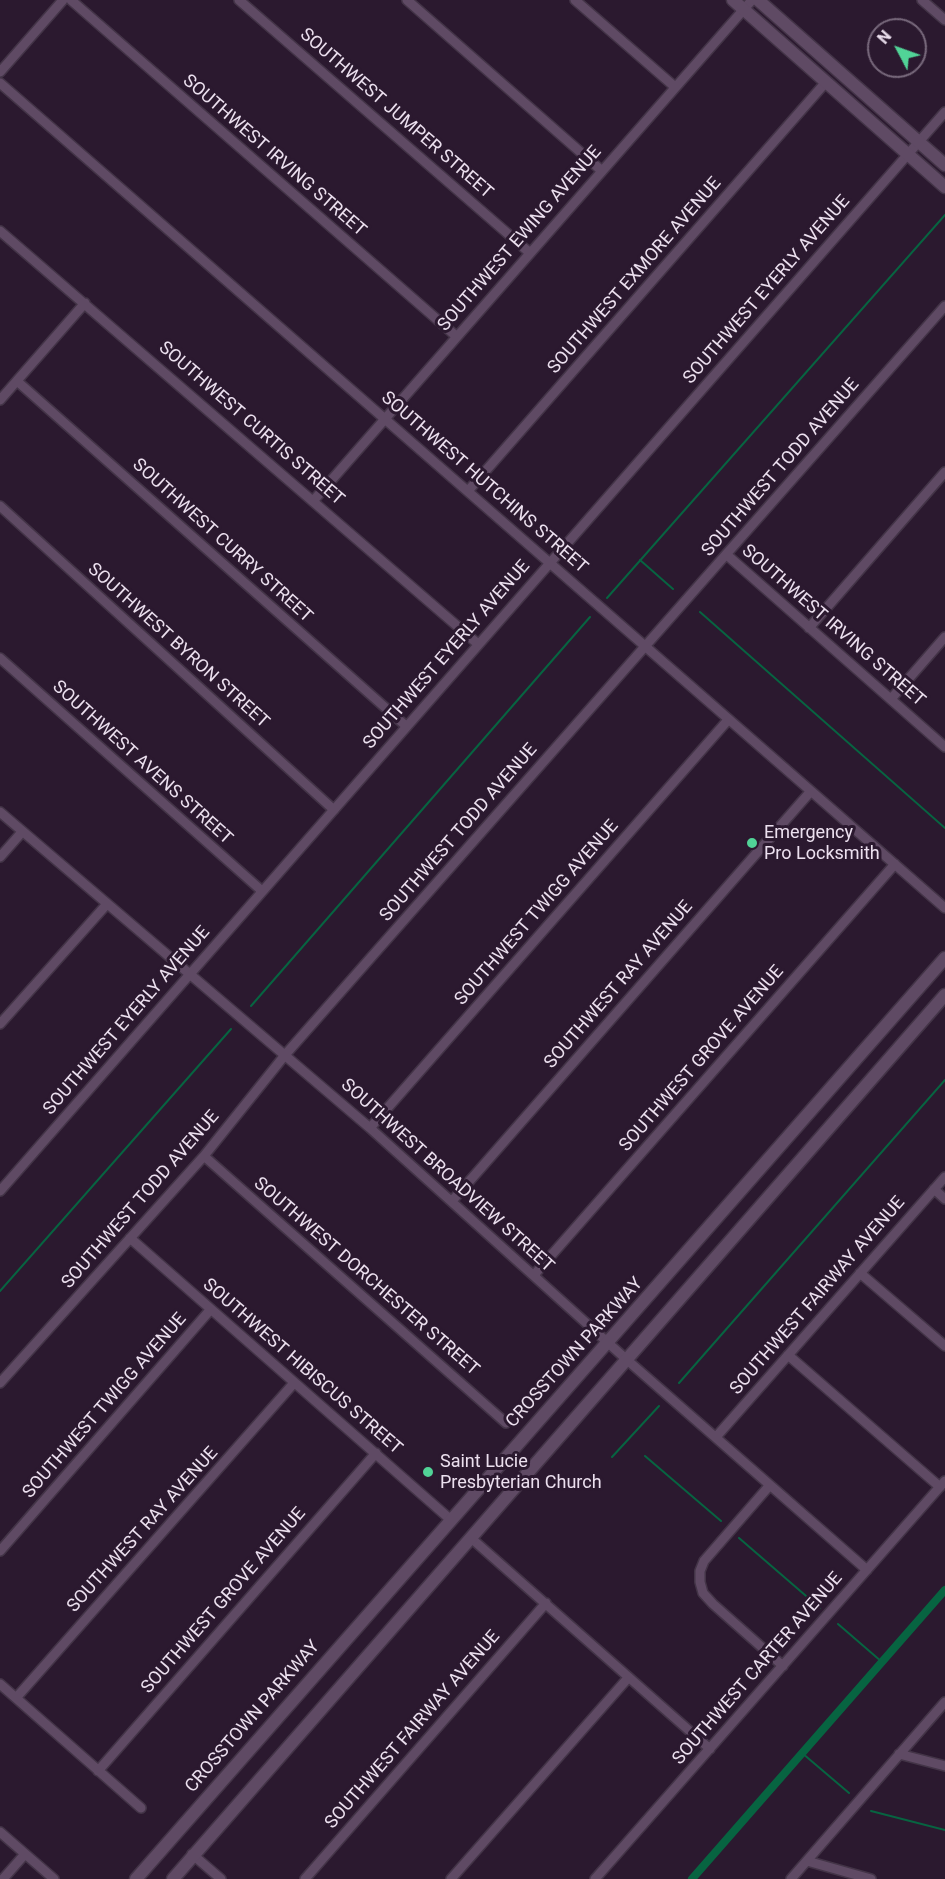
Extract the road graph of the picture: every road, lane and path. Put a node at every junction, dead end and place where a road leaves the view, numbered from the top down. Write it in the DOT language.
graph roads {
  1 [pos="63,0"];
  2 [pos="71,0"];
  3 [pos="240,0"];
  4 [pos="407,0"];
  5 [pos="575,0"];
  6 [pos="734,0"];
  7 [pos="758,0"];
  8 [pos="922,0"];
  9 [pos="748,4"];
  10 [pos="945,20"];
  11 [pos="0,72"];
  12 [pos="826,82"];
  13 [pos="0,83"];
  14 [pos="675,87"];
  15 [pos="945,112"];
  16 [pos="919,141"];
  17 [pos="908,154"];
  18 [pos="945,165"];
  19 [pos="602,171"];
  20 [pos="945,187"];
  21 [pos="1,234"];
  22 [pos="530,253"];
  23 [pos="85,303"];
  24 [pos="945,306"];
  25 [pos="456,336"];
  26 [pos="17,381"];
  27 [pos="0,400"];
  28 [pos="385,418"];
  29 [pos="945,472"];
  30 [pos="468,491"];
  31 [pos="314,500"];
  32 [pos="0,506"];
  33 [pos="727,555"];
  34 [pos="550,562"];
  35 [pos="809,628"];
  36 [pos="945,638"];
  37 [pos="478,644"];
  38 [pos="645,646"];
  39 [pos="0,658"];
  40 [pos="891,699"];
  41 [pos="728,720"];
  42 [pos="406,726"];
  43 [pos="945,747"];
  44 [pos="811,791"];
  45 [pos="334,810"];
  46 [pos="0,812"];
  47 [pos="22,832"];
  48 [pos="0,857"];
  49 [pos="895,864"];
  50 [pos="262,891"];
  51 [pos="107,904"];
  52 [pos="945,908"];
  53 [pos="945,958"];
  54 [pos="191,975"];
  55 [pos="945,995"];
  56 [pos="0,1024"];
  57 [pos="285,1055"];
  58 [pos="370,1128"];
  59 [pos="204,1156"];
  60 [pos="945,1177"];
  61 [pos="934,1189"];
  62 [pos="0,1191"];
  63 [pos="945,1199"];
  64 [pos="452,1201"];
  65 [pos="130,1238"];
  66 [pos="860,1273"];
  67 [pos="534,1275"];
  68 [pos="211,1309"];
  69 [pos="608,1343"];
  70 [pos="945,1346"];
  71 [pos="788,1355"];
  72 [pos="626,1359"];
  73 [pos="0,1383"];
  74 [pos="294,1383"];
  75 [pos="506,1423"];
  76 [pos="716,1437"];
  77 [pos="376,1454"];
  78 [pos="942,1484"];
  79 [pos="770,1485"];
  80 [pos="451,1520"];
  81 [pos="471,1538"];
  82 [pos="0,1551"];
  83 [pos="867,1570"];
  84 [pos="546,1604"];
  85 [pos="783,1666"];
  86 [pos="628,1678"];
  87 [pos="0,1684"];
  88 [pos="16,1698"];
  89 [pos="945,1702"];
  90 [pos="710,1749"];
  91 [pos="899,1754"];
  92 [pos="945,1766"];
  93 [pos="98,1771"];
  94 [pos="141,1808"];
  95 [pos="0,1832"];
  96 [pos="25,1854"];
  97 [pos="192,1854"];
  98 [pos="807,1861"];
  99 [pos="3,1879"];
  100 [pos="54,1879"];
  101 [pos="136,1879"];
  102 [pos="173,1879"];
  103 [pos="221,1879"];
  104 [pos="305,1879"];
  105 [pos="451,1879"];
  106 [pos="595,1879"];
  107 [pos="790,1879"];
  108 [pos="871,1879"];
  1 -- 11 [label="street"];
  2 -- 25 [label="street, SOUTHWEST IRVING STREET"];
  3 -- 22 [label="street, SOUTHWEST JUMPER STREET"];
  4 -- 19 [label="street"];
  5 -- 14 [label="street"];
  6 -- 9 [label="main road"];
  7 -- 16 [label="main road"];
  8 -- 10 [label="street"];
  9 -- 12 [label="main road"];
  9 -- 14 [label="street, SOUTHWEST EWING AVENUE"];
  12 -- 17 [label="main road"];
  12 -- 30 [label="street, SOUTHWEST EXMORE AVENUE"];
  13 -- 28 [label="street, SOUTHWEST HUTCHINS STREET"];
  14 -- 19 [label="street, SOUTHWEST EWING AVENUE"];
  15 -- 16 [label="street, SOUTHWEST EYERLY AVENUE"];
  16 -- 17 [label="street, SOUTHWEST EYERLY AVENUE"];
  16 -- 18 [label="main road"];
  17 -- 20 [label="main road"];
  17 -- 34 [label="street, SOUTHWEST EYERLY AVENUE"];
  19 -- 22 [label="street, SOUTHWEST EWING AVENUE"];
  21 -- 23 [label="street, SOUTHWEST CURTIS STREET"];
  22 -- 25 [label="street, SOUTHWEST EWING AVENUE"];
  23 -- 26 [label="street"];
  23 -- 31 [label="street, SOUTHWEST CURTIS STREET"];
  24 -- 33 [label="street, SOUTHWEST TODD AVENUE"];
  25 -- 28 [label="street, SOUTHWEST EWING AVENUE"];
  26 -- 27 [label="street"];
  26 -- 42 [label="street, SOUTHWEST CURRY STREET"];
  28 -- 30 [label="street, SOUTHWEST HUTCHINS STREET"];
  28 -- 31 [label="street, SOUTHWEST EWING AVENUE"];
  29 -- 35 [label="street"];
  30 -- 34 [label="street, SOUTHWEST HUTCHINS STREET"];
  31 -- 37 [label="street, SOUTHWEST CURTIS STREET"];
  32 -- 45 [label="street, SOUTHWEST BYRON STREET"];
  33 -- 35 [label="street, SOUTHWEST IRVING STREET"];
  33 -- 38 [label="street, SOUTHWEST TODD AVENUE"];
  34 -- 37 [label="street, SOUTHWEST EYERLY AVENUE"];
  34 -- 38 [label="street, SOUTHWEST HUTCHINS STREET"];
  35 -- 40 [label="street, SOUTHWEST IRVING STREET"];
  36 -- 40 [label="street"];
  37 -- 42 [label="street, SOUTHWEST EYERLY AVENUE"];
  38 -- 41 [label="street, SOUTHWEST HUTCHINS STREET"];
  38 -- 57 [label="street, SOUTHWEST TODD AVENUE"];
  39 -- 50 [label="street, SOUTHWEST AVENS STREET"];
  40 -- 43 [label="street, SOUTHWEST IRVING STREET"];
  41 -- 44 [label="street, SOUTHWEST HUTCHINS STREET"];
  41 -- 58 [label="street, SOUTHWEST TWIGG AVENUE"];
  42 -- 45 [label="street, SOUTHWEST EYERLY AVENUE"];
  44 -- 49 [label="street, SOUTHWEST HUTCHINS STREET"];
  44 -- 64 [label="street, SOUTHWEST RAY AVENUE"];
  45 -- 50 [label="street, SOUTHWEST EYERLY AVENUE"];
  46 -- 47 [label="street, SOUTHWEST BROADVIEW STREET"];
  47 -- 48 [label="street"];
  47 -- 51 [label="street, SOUTHWEST BROADVIEW STREET"];
  49 -- 52 [label="street, SOUTHWEST HUTCHINS STREET"];
  49 -- 67 [label="street, SOUTHWEST GROVE AVENUE"];
  50 -- 54 [label="street, SOUTHWEST EYERLY AVENUE"];
  51 -- 54 [label="street, SOUTHWEST BROADVIEW STREET"];
  51 -- 56 [label="street"];
  53 -- 69 [label="main road, CROSSTOWN PARKWAY"];
  54 -- 57 [label="street, SOUTHWEST BROADVIEW STREET"];
  54 -- 62 [label="street, SOUTHWEST EYERLY AVENUE"];
  55 -- 72 [label="main road"];
  57 -- 58 [label="street, SOUTHWEST BROADVIEW STREET"];
  57 -- 59 [label="street, SOUTHWEST TODD AVENUE"];
  58 -- 64 [label="street, SOUTHWEST BROADVIEW STREET"];
  59 -- 65 [label="street, SOUTHWEST TODD AVENUE"];
  59 -- 75 [label="street, SOUTHWEST DORCHESTER STREET"];
  60 -- 61 [label="street, SOUTHWEST FAIRWAY AVENUE"];
  61 -- 63 [label="street"];
  61 -- 66 [label="street, SOUTHWEST FAIRWAY AVENUE"];
  64 -- 67 [label="street, SOUTHWEST BROADVIEW STREET"];
  65 -- 68 [label="street, SOUTHWEST HIBISCUS STREET"];
  65 -- 73 [label="street, SOUTHWEST TODD AVENUE"];
  66 -- 70 [label="street"];
  66 -- 71 [label="street, SOUTHWEST FAIRWAY AVENUE"];
  67 -- 69 [label="street, SOUTHWEST BROADVIEW STREET"];
  68 -- 74 [label="street, SOUTHWEST HIBISCUS STREET"];
  68 -- 82 [label="street, SOUTHWEST TWIGG AVENUE"];
  69 -- 72 [label="street, SOUTHWEST BROADVIEW STREET"];
  69 -- 80 [label="main road, CROSSTOWN PARKWAY"];
  71 -- 76 [label="street, SOUTHWEST FAIRWAY AVENUE"];
  71 -- 78 [label="street"];
  72 -- 76 [label="street, SOUTHWEST BROADVIEW STREET"];
  72 -- 81 [label="main road"];
  74 -- 77 [label="street, SOUTHWEST HIBISCUS STREET"];
  74 -- 88 [label="street, SOUTHWEST RAY AVENUE"];
  76 -- 79 [label="street, SOUTHWEST BROADVIEW STREET"];
  77 -- 80 [label="street, SOUTHWEST HIBISCUS STREET"];
  77 -- 93 [label="street, SOUTHWEST GROVE AVENUE"];
  78 -- 83 [label="street, SOUTHWEST CARTER AVENUE"];
  79 -- 83 [label="street, SOUTHWEST BROADVIEW STREET"];
  79 -- 85 [label="street"];
  80 -- 101 [label="main road, CROSSTOWN PARKWAY"];
  81 -- 84 [label="street"];
  81 -- 97 [label="main road"];
  83 -- 85 [label="street, SOUTHWEST CARTER AVENUE"];
  84 -- 86 [label="street"];
  84 -- 104 [label="street, SOUTHWEST FAIRWAY AVENUE"];
  85 -- 90 [label="street, SOUTHWEST CARTER AVENUE"];
  86 -- 90 [label="street"];
  86 -- 105 [label="street"];
  87 -- 88 [label="street"];
  88 -- 93 [label="street"];
  89 -- 91 [label="street"];
  90 -- 106 [label="street, SOUTHWEST CARTER AVENUE"];
  91 -- 92 [label="street"];
  91 -- 98 [label="street"];
  93 -- 94 [label="street"];
  95 -- 96 [label="street"];
  96 -- 99 [label="street"];
  96 -- 100 [label="street"];
  97 -- 102 [label="main road"];
  97 -- 103 [label="street"];
  98 -- 107 [label="street"];
  98 -- 108 [label="street"];
}
